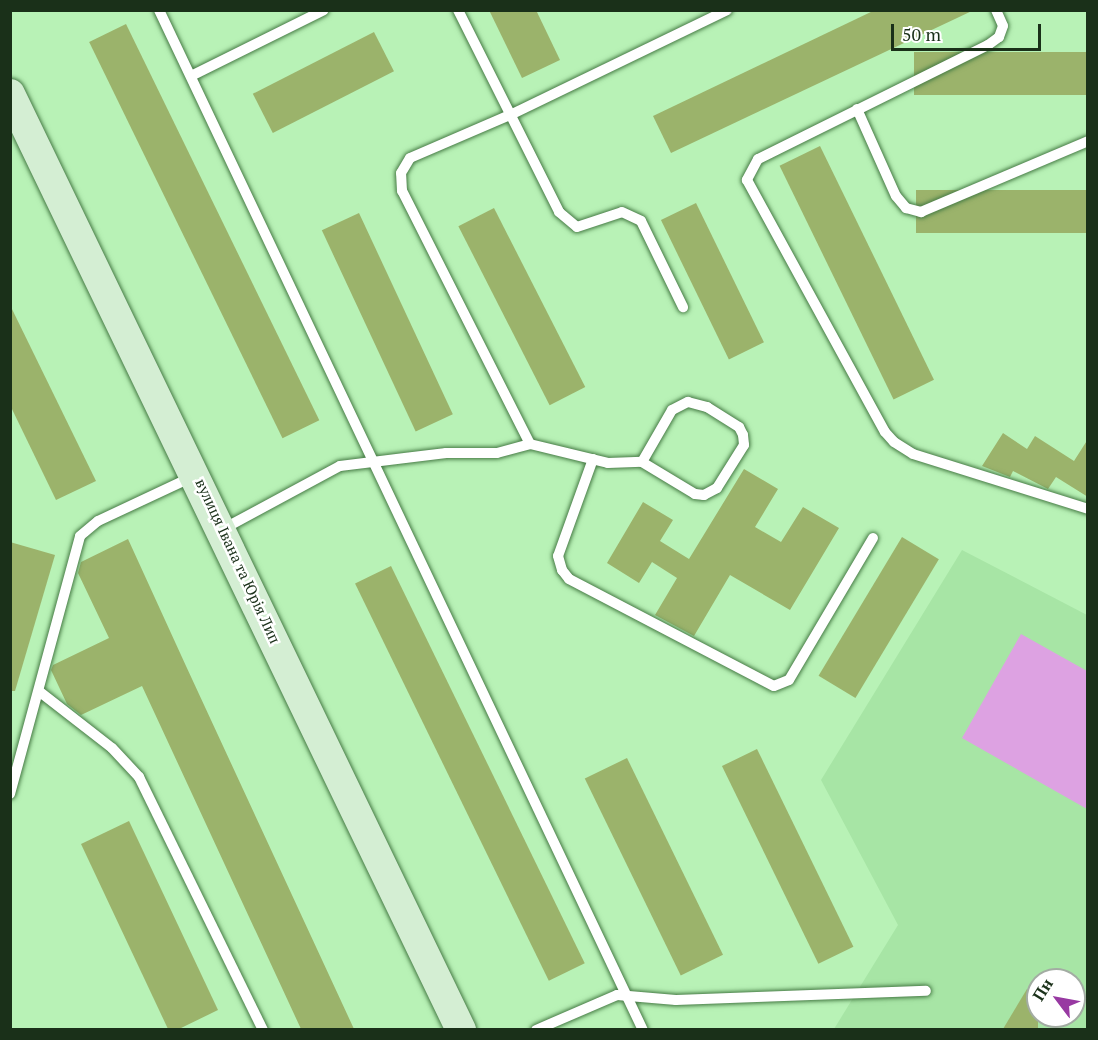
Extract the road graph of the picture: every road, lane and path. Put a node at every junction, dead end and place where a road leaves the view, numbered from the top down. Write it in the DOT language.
graph roads {
  1 [pos="159,10"];
  2 [pos="324,10"];
  3 [pos="458,10"];
  4 [pos="727,10"];
  5 [pos="996,10"];
  6 [pos="191,76"];
  7 [pos="10,94"];
  8 [pos="857,109"];
  9 [pos="510,115"];
  10 [pos="1088,141"];
  11 [pos="683,307"];
  12 [pos="530,444"];
  13 [pos="593,459"];
  14 [pos="372,462"];
  15 [pos="642,462"];
  16 [pos="197,475"];
  17 [pos="1088,509"];
  18 [pos="222,529"];
  19 [pos="873,538"];
  20 [pos="40,692"];
  21 [pos="10,794"];
  22 [pos="926,991"];
  23 [pos="627,996"];
  24 [pos="457,1028"];
  25 [pos="263,1029"];
  26 [pos="536,1029"];
  27 [pos="643,1029"];
  1 -- 6 [label="lane"];
  2 -- 6 [label="lane"];
  3 -- 9 [label="lane"];
  4 -- 9 [label="lane"];
  5 -- 8 [label="lane"];
  6 -- 14 [label="lane"];
  7 -- 16 [label="street, вулиця Івана та Юрія Лип"];
  8 -- 10 [label="lane"];
  8 -- 17 [label="lane"];
  9 -- 11 [label="lane"];
  9 -- 12 [label="lane"];
  12 -- 13 [label="lane"];
  12 -- 14 [label="lane"];
  13 -- 15 [label="lane"];
  13 -- 19 [label="lane"];
  14 -- 18 [label="lane"];
  14 -- 23 [label="lane"];
  15 -- 15 [label="lane"];
  16 -- 18 [label="street, вулиця Івана та Юрія Лип"];
  16 -- 20 [label="lane"];
  18 -- 24 [label="street, вулиця Івана та Юрія Лип"];
  20 -- 21 [label="lane"];
  20 -- 25 [label="lane"];
  22 -- 23 [label="lane"];
  23 -- 26 [label="lane"];
  23 -- 27 [label="lane"];
}
